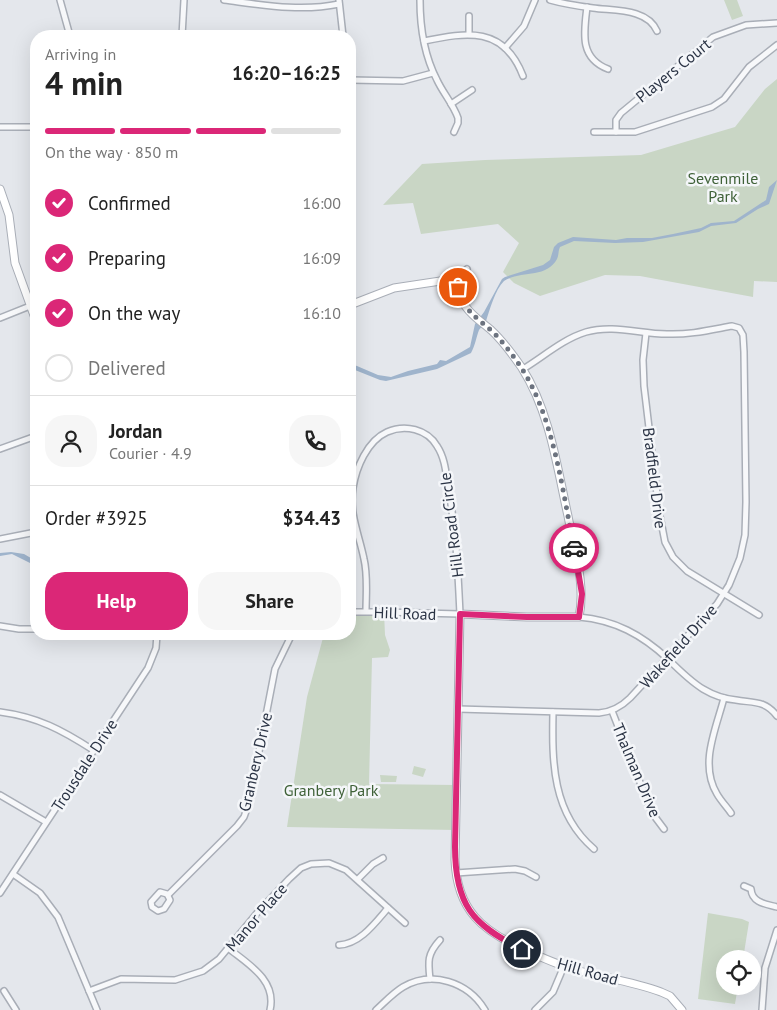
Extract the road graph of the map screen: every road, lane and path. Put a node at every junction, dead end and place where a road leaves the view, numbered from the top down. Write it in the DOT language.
graph roads {
  1 [pos="60,0"];
  2 [pos="184,0"];
  3 [pos="224,0"];
  4 [pos="420,0"];
  5 [pos="535,0"];
  6 [pos="550,0"];
  7 [pos="339,2"];
  8 [pos="587,7"];
  9 [pos="469,16"];
  10 [pos="777,22"];
  11 [pos="68,30"];
  12 [pos="182,30"];
  13 [pos="343,30"];
  14 [pos="657,31"];
  15 [pos="469,34"];
  16 [pos="424,41"];
  17 [pos="777,45"];
  18 [pos="505,48"];
  19 [pos="608,69"];
  20 [pos="434,73"];
  21 [pos="523,76"];
  22 [pos="356,80"];
  23 [pos="472,90"];
  24 [pos="451,104"];
  25 [pos="0,126"];
  26 [pos="30,127"];
  27 [pos="454,132"];
  28 [pos="594,132"];
  29 [pos="616,132"];
  30 [pos="0,189"];
  31 [pos="467,268"];
  32 [pos="454,281"];
  33 [pos="356,303"];
  34 [pos="30,306"];
  35 [pos="0,318"];
  36 [pos="646,333"];
  37 [pos="523,369"];
  38 [pos="30,438"];
  39 [pos="0,450"];
  40 [pos="356,479"];
  41 [pos="356,529"];
  42 [pos="30,533"];
  43 [pos="0,539"];
  44 [pos="724,593"];
  45 [pos="356,612"];
  46 [pos="366,612"];
  47 [pos="460,614"];
  48 [pos="759,616"];
  49 [pos="579,617"];
  50 [pos="0,626"];
  51 [pos="30,629"];
  52 [pos="157,640"];
  53 [pos="289,640"];
  54 [pos="667,658"];
  55 [pos="724,698"];
  56 [pos="458,709"];
  57 [pos="612,711"];
  58 [pos="0,712"];
  59 [pos="553,712"];
  60 [pos="777,716"];
  61 [pos="93,750"];
  62 [pos="0,795"];
  63 [pos="732,813"];
  64 [pos="46,822"];
  65 [pos="664,829"];
  66 [pos="594,848"];
  67 [pos="383,858"];
  68 [pos="456,873"];
  69 [pos="13,874"];
  70 [pos="536,877"];
  71 [pos="358,880"];
  72 [pos="744,886"];
  73 [pos="0,893"];
  74 [pos="168,895"];
  75 [pos="777,907"];
  76 [pos="388,908"];
  77 [pos="405,924"];
  78 [pos="777,930"];
  79 [pos="440,940"];
  80 [pos="339,945"];
  81 [pos="228,948"];
  82 [pos="564,966"];
  83 [pos="430,979"];
  84 [pos="4,991"];
  85 [pos="89,991"];
  86 [pos="538,1009"];
  87 [pos="16,1010"];
  88 [pos="97,1010"];
  89 [pos="270,1010"];
  90 [pos="377,1010"];
  91 [pos="485,1010"];
  92 [pos="682,1010"];
  93 [pos="762,1010"];
  1 -- 11 [label="street"];
  2 -- 12 [label="street"];
  3 -- 7 [label="street"];
  4 -- 16 [label="street"];
  5 -- 18 [label="street"];
  6 -- 8 [label="street"];
  7 -- 13 [label="street"];
  8 -- 14 [label="street"];
  8 -- 19 [label="street"];
  9 -- 15 [label="street"];
  10 -- 29 [label="street, Players Court"];
  15 -- 16 [label="street"];
  15 -- 18 [label="street"];
  16 -- 20 [label="street"];
  17 -- 29 [label="street, Players Court"];
  18 -- 21 [label="street"];
  20 -- 22 [label="street"];
  20 -- 24 [label="street"];
  23 -- 24 [label="street"];
  24 -- 27 [label="street"];
  25 -- 26 [label="street"];
  28 -- 29 [label="street, Players Court"];
  30 -- 34 [label="street"];
  31 -- 32 [label="street"];
  32 -- 33 [label="street"];
  32 -- 37 [label="street"];
  34 -- 35 [label="street"];
  36 -- 37 [label="street"];
  36 -- 44 [label="street, Bradfield Drive"];
  36 -- 44 [label="street, Wakefield Drive"];
  37 -- 49 [label="street"];
  38 -- 39 [label="street"];
  40 -- 47 [label="street, Hill Road Circle"];
  41 -- 46 [label="street, Hill Road Circle"];
  42 -- 43 [label="street"];
  44 -- 48 [label="street, Bradfield Drive"];
  44 -- 54 [label="street, Wakefield Drive"];
  45 -- 46 [label="street, Hill Road"];
  46 -- 47 [label="street, Hill Road"];
  47 -- 49 [label="street, Hill Road"];
  47 -- 56 [label="street, Hill Road"];
  49 -- 54 [label="street, Hill Road"];
  50 -- 51 [label="street"];
  52 -- 61 [label="street, Trousdale Drive"];
  53 -- 74 [label="street, Granbery Drive"];
  54 -- 55 [label="street, Hill Road"];
  54 -- 57 [label="street, Wakefield Drive"];
  55 -- 60 [label="street, Hill Road"];
  55 -- 63 [label="street"];
  56 -- 59 [label="street"];
  56 -- 68 [label="street, Hill Road"];
  57 -- 59 [label="street"];
  57 -- 65 [label="street, Thalman Drive"];
  58 -- 61 [label="street"];
  59 -- 66 [label="street"];
  61 -- 64 [label="street, Trousdale Drive"];
  62 -- 64 [label="street"];
  64 -- 69 [label="street, Trousdale Drive"];
  67 -- 71 [label="street"];
  68 -- 70 [label="street"];
  68 -- 82 [label="street, Hill Road"];
  69 -- 73 [label="street, Trousdale Drive"];
  69 -- 85 [label="street"];
  71 -- 76 [label="street, Manor Place"];
  71 -- 81 [label="street, Manor Place"];
  72 -- 75 [label="street"];
  76 -- 77 [label="street, Manor Place"];
  76 -- 80 [label="street"];
  78 -- 93 [label="street"];
  79 -- 83 [label="street"];
  81 -- 85 [label="street, Manor Place"];
  81 -- 89 [label="street"];
  82 -- 86 [label="street"];
  82 -- 92 [label="street, Hill Road"];
  83 -- 90 [label="street"];
  83 -- 91 [label="street"];
  84 -- 87 [label="street"];
  85 -- 88 [label="street"];
}
